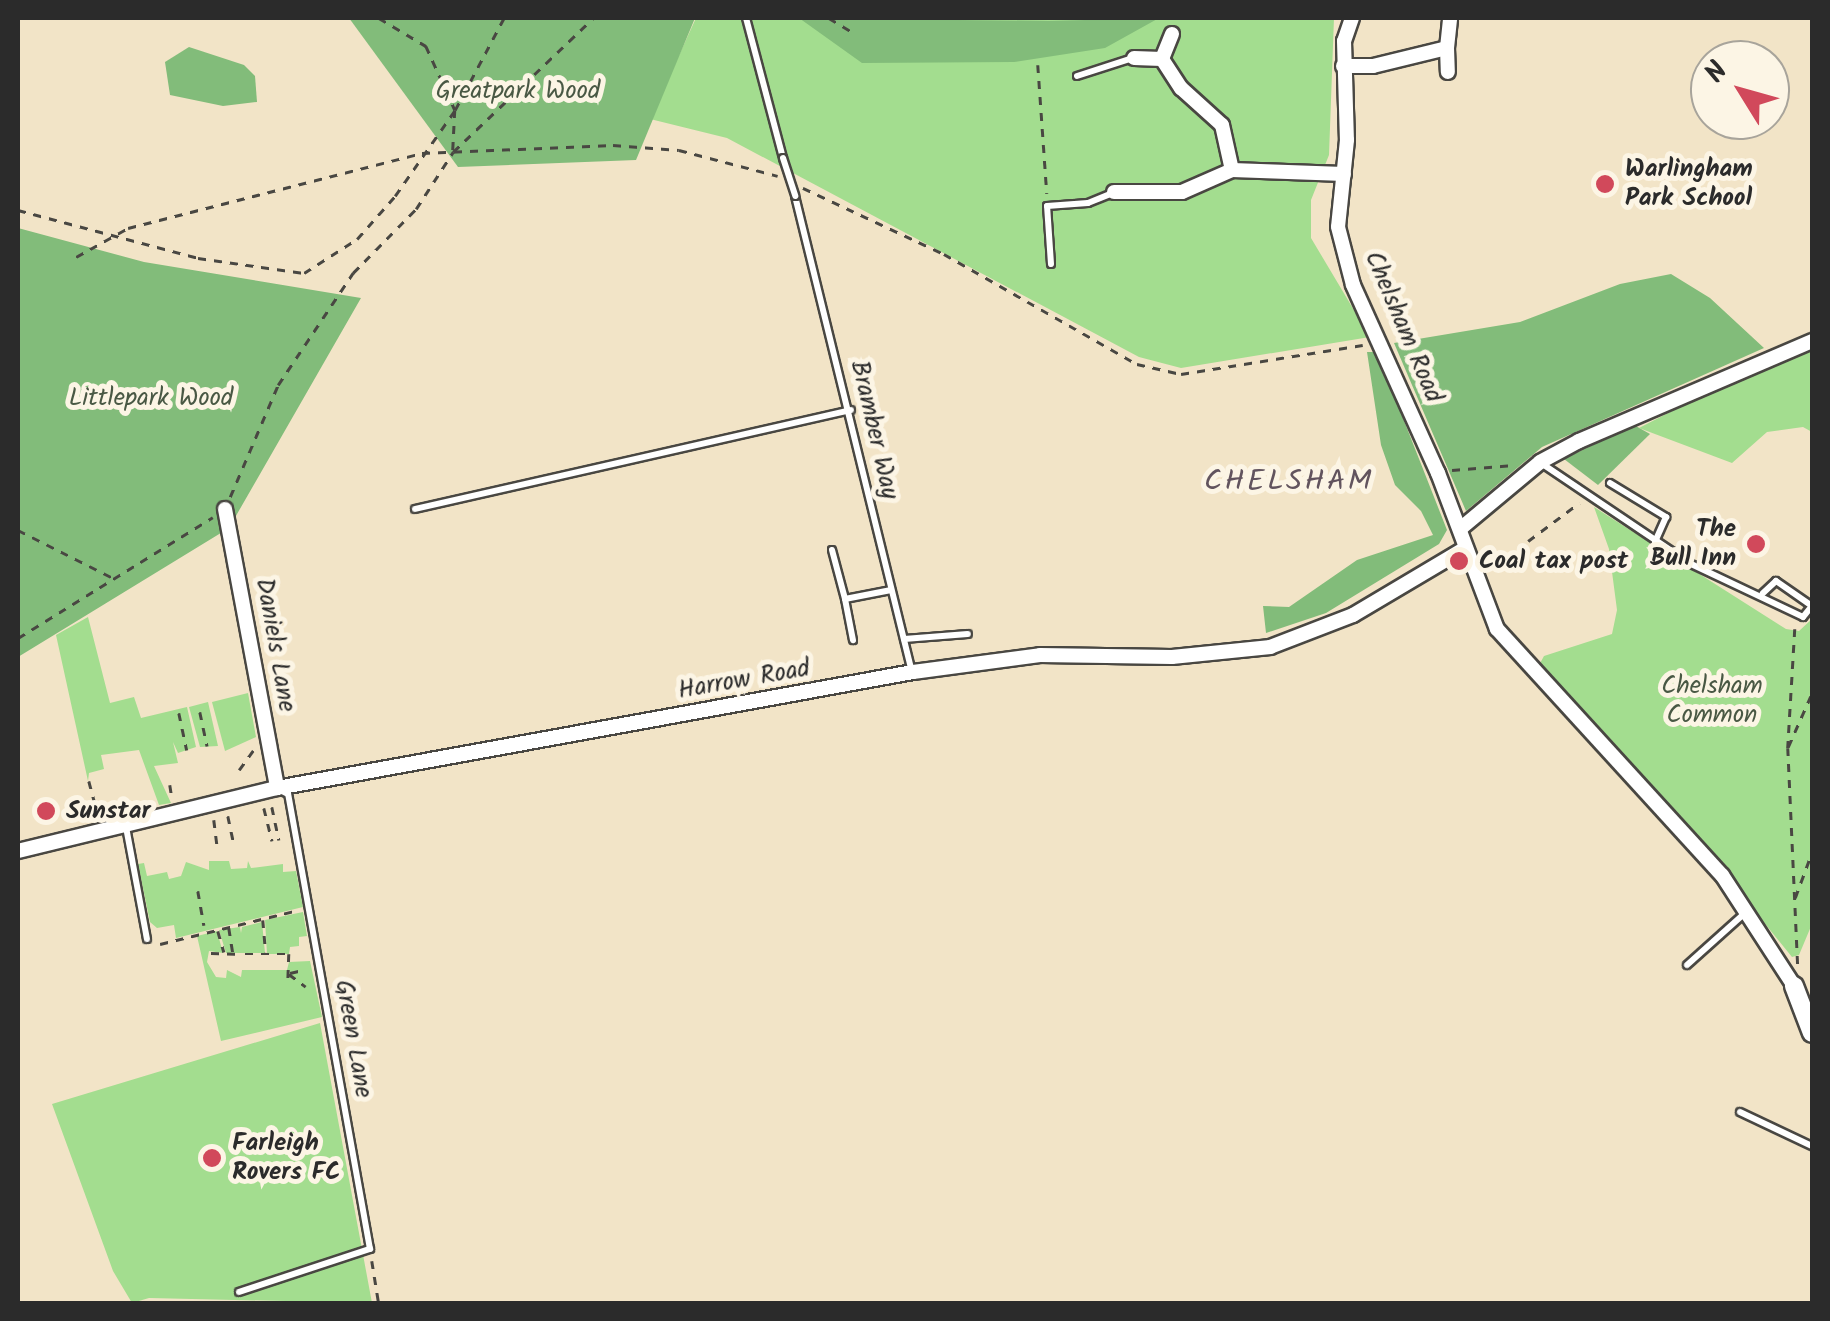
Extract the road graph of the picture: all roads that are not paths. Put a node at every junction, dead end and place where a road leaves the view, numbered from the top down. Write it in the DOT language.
graph roads {
  1 [pos="746,18"];
  2 [pos="1352,18"];
  3 [pos="1450,18"];
  4 [pos="1172,34"];
  5 [pos="1447,48"];
  6 [pos="1134,58"];
  7 [pos="1162,58"];
  8 [pos="1344,66"];
  9 [pos="1448,72"];
  10 [pos="1077,76"];
  11 [pos="1232,170"];
  12 [pos="1344,174"];
  13 [pos="1114,192"];
  14 [pos="1050,264"];
  15 [pos="1812,341"];
  16 [pos="851,410"];
  17 [pos="1540,462"];
  18 [pos="1610,483"];
  19 [pos="415,508"];
  20 [pos="225,510"];
  21 [pos="1460,528"];
  22 [pos="1655,542"];
  23 [pos="1466,548"];
  24 [pos="832,550"];
  25 [pos="891,590"];
  26 [pos="1762,594"];
  27 [pos="845,600"];
  28 [pos="968,634"];
  29 [pos="904,639"];
  30 [pos="852,640"];
  31 [pos="912,672"];
  32 [pos="274,794"];
  33 [pos="126,826"];
  34 [pos="18,851"];
  35 [pos="1747,912"];
  36 [pos="146,939"];
  37 [pos="1687,965"];
  38 [pos="1794,986"];
  39 [pos="1812,1023"];
  40 [pos="1740,1112"];
  41 [pos="1812,1146"];
  42 [pos="239,1292"];
  1 -- 16 [label="lane, Bramber Way, bridge"];
  2 -- 8 [label="street, Chelsham Road"];
  3 -- 5 [label="street"];
  4 -- 7 [label="street"];
  5 -- 8 [label="street"];
  5 -- 9 [label="street"];
  6 -- 7 [label="street"];
  6 -- 10 [label="lane"];
  7 -- 11 [label="street"];
  8 -- 12 [label="street, Chelsham Road"];
  11 -- 12 [label="street"];
  11 -- 13 [label="street"];
  12 -- 21 [label="street, Chelsham Road"];
  13 -- 14 [label="lane"];
  15 -- 17 [label="street"];
  16 -- 19 [label="lane"];
  16 -- 25 [label="lane, Bramber Way"];
  17 -- 21 [label="street"];
  17 -- 22 [label="lane"];
  18 -- 22 [label="lane"];
  20 -- 32 [label="street, Daniels Lane"];
  21 -- 23 [label="street"];
  22 -- 26 [label="lane"];
  23 -- 31 [label="street, Harrow Road"];
  23 -- 35 [label="street"];
  24 -- 27 [label="lane"];
  25 -- 27 [label="lane"];
  25 -- 29 [label="lane, Bramber Way"];
  26 -- 26 [label="lane"];
  27 -- 30 [label="lane"];
  28 -- 29 [label="lane"];
  29 -- 31 [label="lane, Bramber Way"];
  31 -- 32 [label="street, Harrow Road"];
  32 -- 33 [label="street, Harrow Road"];
  32 -- 42 [label="lane, Green Lane"];
  33 -- 34 [label="street, Harrow Road"];
  33 -- 36 [label="lane"];
  35 -- 37 [label="lane"];
  35 -- 38 [label="street"];
  38 -- 39 [label="street"];
  40 -- 41 [label="lane"];
}
